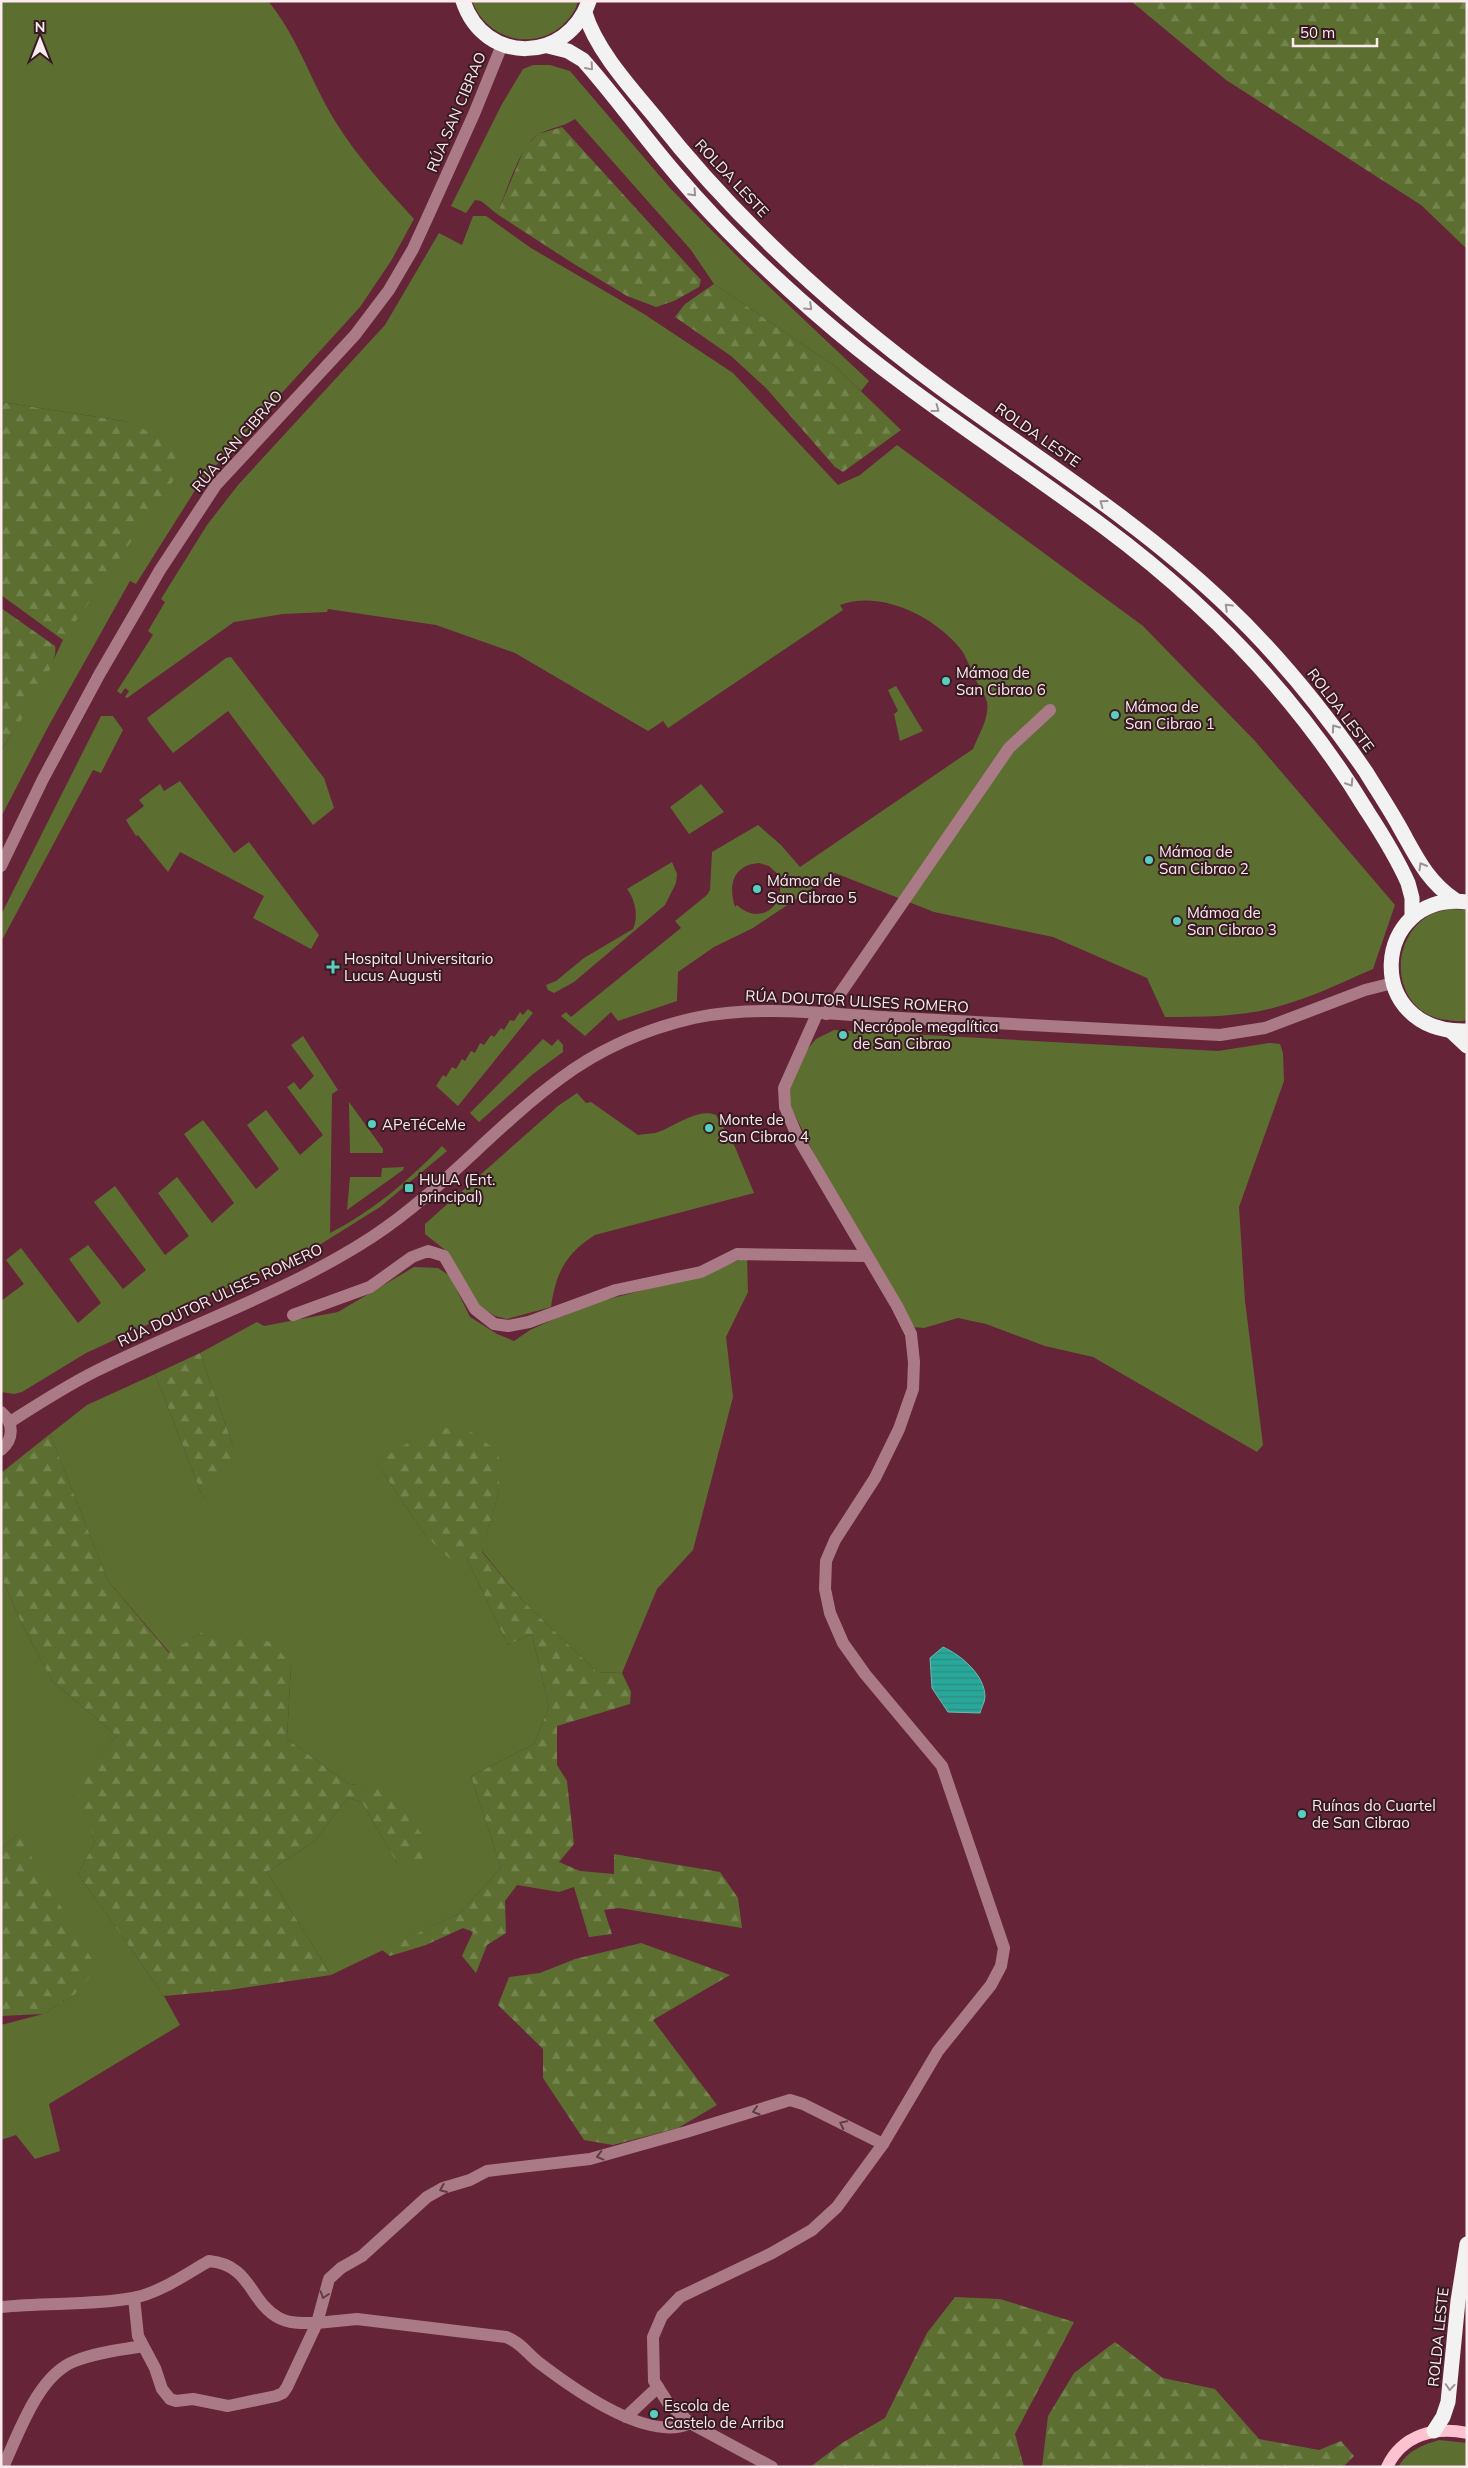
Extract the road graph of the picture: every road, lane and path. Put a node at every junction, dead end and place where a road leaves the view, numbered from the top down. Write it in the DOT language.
graph roads {
  1 [pos="463,1"];
  2 [pos="587,7"];
  3 [pos="502,45"];
  4 [pos="548,46"];
  5 [pos="1050,710"];
  6 [pos="1,866"];
  7 [pos="1461,901"];
  8 [pos="1412,917"];
  9 [pos="1393,983"];
  10 [pos="821,1014"];
  11 [pos="1467,1030"];
  12 [pos="1451,1031"];
  13 [pos="1467,1046"];
  14 [pos="867,1256"];
  15 [pos="293,1315"];
  16 [pos="1,1412"];
  17 [pos="10,1422"];
  18 [pos="1,1450"];
  19 [pos="883,2144"];
  20 [pos="1467,2244"];
  21 [pos="134,2298"];
  22 [pos="1,2307"];
  23 [pos="317,2323"];
  24 [pos="143,2346"];
  25 [pos="658,2387"];
  26 [pos="626,2417"];
  27 [pos="690,2423"];
  28 [pos="1434,2431"];
  29 [pos="1467,2433"];
  30 [pos="3,2467"];
  31 [pos="772,2467"];
  32 [pos="1387,2467"];
  1 -- 3 [label="highway, ROLDA LESTE"];
  2 -- 4 [label="highway, ROLDA LESTE"];
  7 -- 2 [label="highway, ROLDA LESTE, one-way"];
  3 -- 4 [label="highway, ROLDA LESTE"];
  3 -- 6 [label="street, RÚA SAN CIBRAO"];
  4 -- 8 [label="highway, ROLDA LESTE, one-way"];
  5 -- 10 [label="street"];
  7 -- 8 [label="highway, ROLDA LESTE"];
  8 -- 9 [label="highway, ROLDA LESTE"];
  9 -- 10 [label="street, RÚA DOUTOR ULISES ROMERO"];
  9 -- 12 [label="highway, ROLDA LESTE"];
  10 -- 14 [label="street"];
  10 -- 17 [label="street, RÚA DOUTOR ULISES ROMERO"];
  11 -- 12 [label="highway, ROLDA LESTE"];
  12 -- 13 [label="highway, ROLDA LESTE"];
  14 -- 15 [label="street"];
  14 -- 19 [label="street"];
  16 -- 17 [label="street"];
  17 -- 18 [label="street"];
  19 -- 23 [label="street, one-way"];
  19 -- 25 [label="street"];
  20 -- 28 [label="highway, ROLDA LESTE, one-way"];
  21 -- 22 [label="street"];
  21 -- 23 [label="street"];
  21 -- 24 [label="street"];
  23 -- 24 [label="street"];
  23 -- 26 [label="street"];
  24 -- 30 [label="street"];
  25 -- 26 [label="street"];
  25 -- 27 [label="street"];
  26 -- 27 [label="street"];
  27 -- 31 [label="street"];
  28 -- 29 [label="main road"];
  28 -- 32 [label="main road"];
}
